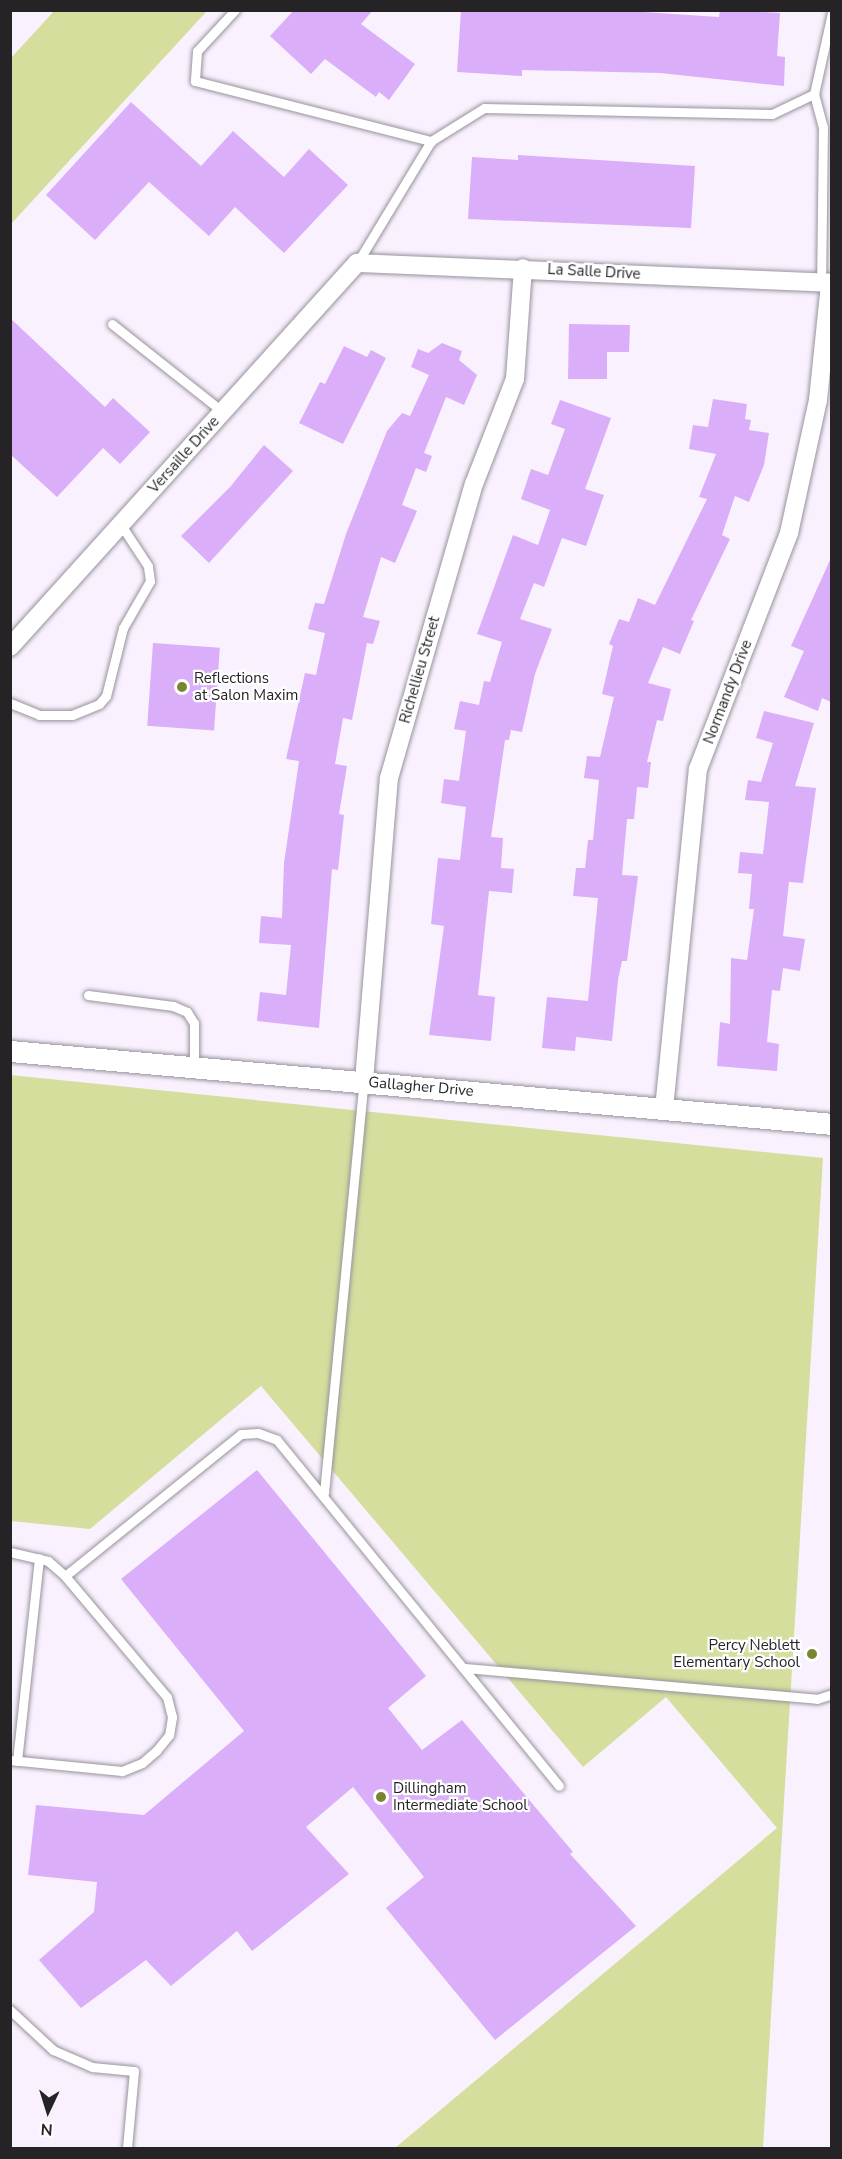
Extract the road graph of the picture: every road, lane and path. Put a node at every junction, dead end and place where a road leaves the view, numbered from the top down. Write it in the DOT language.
graph roads {
  1 [pos="235,10"];
  2 [pos="831,13"];
  3 [pos="814,94"];
  4 [pos="431,141"];
  5 [pos="357,263"];
  6 [pos="523,268"];
  7 [pos="827,283"];
  8 [pos="112,324"];
  9 [pos="223,412"];
  10 [pos="121,525"];
  11 [pos="10,647"];
  12 [pos="10,703"];
  13 [pos="88,995"];
  14 [pos="10,1051"];
  15 [pos="194,1066"];
  16 [pos="364,1081"];
  17 [pos="664,1109"];
  18 [pos="831,1124"];
  19 [pos="324,1493"];
  20 [pos="10,1552"];
  21 [pos="39,1558"];
  22 [pos="65,1576"];
  23 [pos="465,1668"];
  24 [pos="831,1694"];
  25 [pos="14,1761"];
  26 [pos="558,1786"];
  27 [pos="10,2010"];
  28 [pos="127,2148"];
  1 -- 4 [label="lane"];
  2 -- 3 [label="lane"];
  3 -- 4 [label="lane"];
  3 -- 7 [label="lane"];
  4 -- 5 [label="lane"];
  5 -- 6 [label="street, La Salle Drive"];
  5 -- 9 [label="street, Versaille Drive"];
  6 -- 7 [label="street, La Salle Drive"];
  6 -- 16 [label="street, Richellieu Street"];
  7 -- 17 [label="street, Normandy Drive"];
  8 -- 9 [label="lane"];
  9 -- 10 [label="street, Versaille Drive"];
  10 -- 11 [label="street, Versaille Drive"];
  10 -- 12 [label="lane"];
  13 -- 15 [label="lane"];
  14 -- 15 [label="street, Gallagher Drive"];
  15 -- 16 [label="street, Gallagher Drive"];
  16 -- 17 [label="street, Gallagher Drive"];
  16 -- 19 [label="lane"];
  17 -- 18 [label="street, Gallagher Drive"];
  19 -- 22 [label="lane"];
  19 -- 23 [label="lane"];
  20 -- 21 [label="lane"];
  21 -- 22 [label="lane"];
  21 -- 25 [label="lane"];
  22 -- 25 [label="lane"];
  23 -- 24 [label="lane"];
  23 -- 26 [label="lane"];
  27 -- 28 [label="lane"];
}
